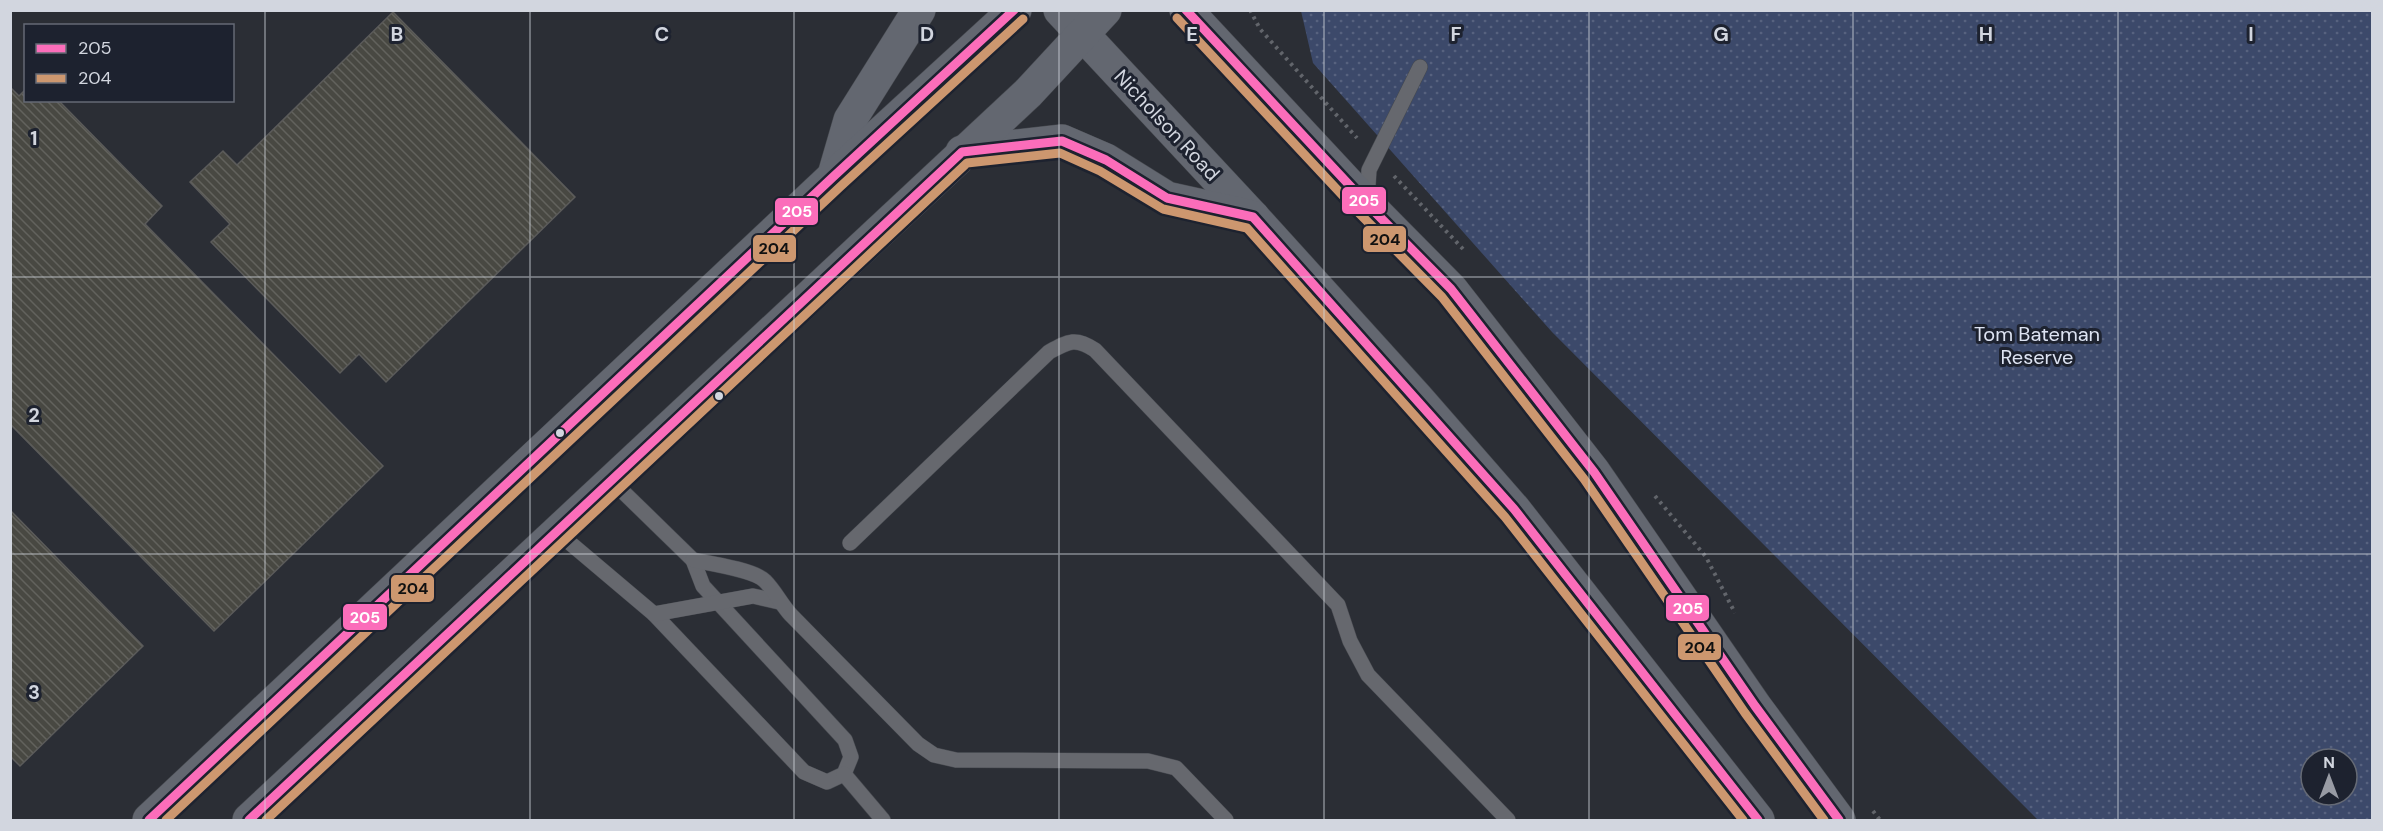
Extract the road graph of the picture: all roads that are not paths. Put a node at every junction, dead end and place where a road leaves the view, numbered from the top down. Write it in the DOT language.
graph roads {
  1 [pos="919,10"];
  2 [pos="1015,10"];
  3 [pos="1060,10"];
  4 [pos="1106,10"];
  5 [pos="1186,10"];
  6 [pos="1219,10"];
  7 [pos="1084,34"];
  8 [pos="1420,67"];
  9 [pos="1240,69"];
  10 [pos="962,152"];
  11 [pos="833,177"];
  12 [pos="1366,204"];
  13 [pos="1253,217"];
  14 [pos="612,481"];
  15 [pos="557,532"];
  16 [pos="850,543"];
  17 [pos="693,560"];
  18 [pos="719,602"];
  19 [pos="779,602"];
  20 [pos="654,614"];
  21 [pos="844,774"];
  22 [pos="149,820"];
  23 [pos="249,820"];
  24 [pos="883,820"];
  25 [pos="1226,820"];
  26 [pos="1508,820"];
  27 [pos="1758,820"];
  28 [pos="1839,820"];
  1 -- 11 [label="main road"];
  2 -- 11 [label="main road"];
  3 -- 7 [label="main road, Nicholson Road"];
  4 -- 7 [label="main road"];
  5 -- 9 [label="main road"];
  6 -- 9 [label="main road"];
  7 -- 10 [label="main road"];
  7 -- 13 [label="main road, Nicholson Road"];
  8 -- 12 [label="lane"];
  9 -- 12 [label="main road"];
  10 -- 13 [label="main road"];
  10 -- 14 [label="main road"];
  11 -- 22 [label="main road"];
  12 -- 28 [label="main road"];
  13 -- 27 [label="main road, Nicholson Road"];
  14 -- 15 [label="main road"];
  14 -- 17 [label="lane"];
  15 -- 20 [label="lane"];
  15 -- 23 [label="main road"];
  16 -- 26 [label="lane"];
  17 -- 18 [label="lane"];
  17 -- 19 [label="lane"];
  18 -- 19 [label="lane"];
  18 -- 20 [label="lane"];
  18 -- 21 [label="lane"];
  19 -- 25 [label="lane"];
  20 -- 21 [label="lane"];
  21 -- 24 [label="lane"];
}
